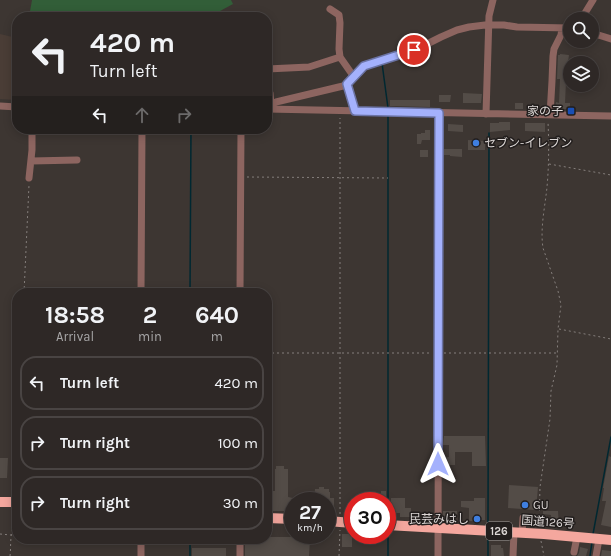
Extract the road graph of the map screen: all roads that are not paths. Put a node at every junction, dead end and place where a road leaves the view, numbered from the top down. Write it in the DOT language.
graph roads {
  1 [pos="492,0"];
  2 [pos="593,0"];
  3 [pos="330,9"];
  4 [pos="586,12"];
  5 [pos="489,25"];
  6 [pos="562,28"];
  7 [pos="599,35"];
  8 [pos="611,39"];
  9 [pos="340,57"];
  10 [pos="272,69"];
  11 [pos="354,77"];
  12 [pos="347,84"];
  13 [pos="272,104"];
  14 [pos="0,106"];
  15 [pos="12,107"];
  16 [pos="272,107"];
  17 [pos="355,111"];
  18 [pos="439,113"];
  19 [pos="486,114"];
  20 [pos="549,115"];
  21 [pos="611,116"];
  22 [pos="32,134"];
  23 [pos="142,134"];
  24 [pos="241,134"];
  25 [pos="77,160"];
  26 [pos="31,161"];
  27 [pos="29,178"];
  28 [pos="141,288"];
  29 [pos="240,288"];
  30 [pos="0,502"];
  31 [pos="12,502"];
  32 [pos="272,518"];
  33 [pos="523,518"];
  34 [pos="284,519"];
  35 [pos="396,526"];
  36 [pos="438,528"];
  37 [pos="518,532"];
  38 [pos="577,537"];
  39 [pos="599,539"];
  40 [pos="611,540"];
  41 [pos="141,544"];
  42 [pos="240,544"];
  43 [pos="574,552"];
  44 [pos="141,556"];
  45 [pos="240,556"];
  46 [pos="438,556"];
  47 [pos="513,556"];
  48 [pos="596,556"];
  1 -- 5 [label="street"];
  2 -- 4 [label="street"];
  3 -- 9 [label="street"];
  5 -- 6 [label="street"];
  5 -- 11 [label="street"];
  5 -- 19 [label="street"];
  6 -- 20 [label="street"];
  7 -- 8 [label="street"];
  9 -- 10 [label="street"];
  9 -- 11 [label="street"];
  11 -- 12 [label="street"];
  12 -- 13 [label="street"];
  12 -- 17 [label="street"];
  14 -- 15 [label="street"];
  16 -- 17 [label="street"];
  17 -- 18 [label="street"];
  18 -- 19 [label="street"];
  18 -- 36 [label="street"];
  19 -- 20 [label="street"];
  20 -- 21 [label="street"];
  22 -- 26 [label="street"];
  23 -- 28 [label="street"];
  24 -- 29 [label="street"];
  25 -- 26 [label="street"];
  26 -- 27 [label="street"];
  30 -- 31 [label="highway"];
  32 -- 34 [label="highway"];
  33 -- 37 [label="street"];
  35 -- 36 [label="highway, 国道126号 / 126"];
  36 -- 37 [label="highway, 国道126号 / 126"];
  36 -- 46 [label="street"];
  37 -- 38 [label="highway, 国道126号 / 126"];
  37 -- 47 [label="street"];
  38 -- 39 [label="highway, 国道126号 / 126"];
  38 -- 43 [label="street"];
  39 -- 40 [label="highway, 国道126号 / 126"];
  39 -- 48 [label="street"];
  41 -- 44 [label="street"];
  42 -- 45 [label="street"];
}
